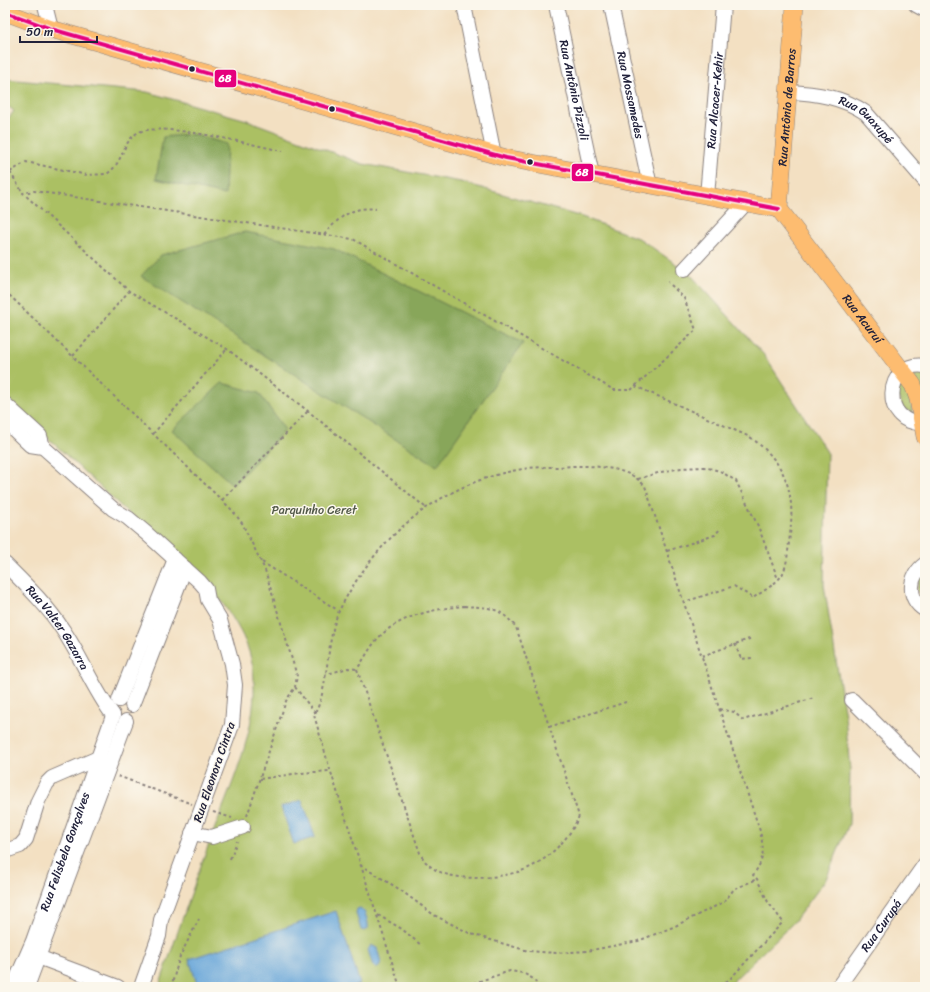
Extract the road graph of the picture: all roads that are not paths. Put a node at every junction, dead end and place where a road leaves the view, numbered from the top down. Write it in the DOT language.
graph roads {
  1 [pos="45,5"];
  2 [pos="464,5"];
  3 [pos="556,5"];
  4 [pos="611,5"];
  5 [pos="723,5"];
  6 [pos="794,5"];
  7 [pos="916,5"];
  8 [pos="925,10"];
  9 [pos="5,12"];
  10 [pos="51,29"];
  11 [pos="788,92"];
  12 [pos="494,155"];
  13 [pos="592,175"];
  14 [pos="925,181"];
  15 [pos="650,186"];
  16 [pos="708,196"];
  17 [pos="746,203"];
  18 [pos="779,209"];
  19 [pos="684,270"];
  20 [pos="925,366"];
  21 [pos="903,372"];
  22 [pos="5,404"];
  23 [pos="5,422"];
  24 [pos="925,428"];
  25 [pos="43,447"];
  26 [pos="5,564"];
  27 [pos="925,564"];
  28 [pos="178,568"];
  29 [pos="925,610"];
  30 [pos="852,700"];
  31 [pos="120,710"];
  32 [pos="98,758"];
  33 [pos="925,773"];
  34 [pos="244,824"];
  35 [pos="192,833"];
  36 [pos="5,851"];
  37 [pos="925,864"];
  38 [pos="161,920"];
  39 [pos="38,957"];
  40 [pos="13,987"];
  41 [pos="27,987"];
  42 [pos="118,987"];
  43 [pos="131,987"];
  44 [pos="141,987"];
  45 [pos="838,987"];
  1 -- 10 [label="street"];
  2 -- 12 [label="street"];
  3 -- 13 [label="street, Rua Antônio Pizzoli"];
  4 -- 15 [label="street, Rua Mossamedes"];
  5 -- 16 [label="street, Rua Alcacer-Kehir"];
  6 -- 11 [label="main road, Rua Antônio de Barros"];
  7 -- 8 [label="street"];
  9 -- 10 [label="main road"];
  10 -- 12 [label="main road"];
  11 -- 14 [label="street, Rua Guaxupé"];
  11 -- 18 [label="main road, Rua Antônio de Barros"];
  12 -- 13 [label="main road"];
  13 -- 15 [label="main road"];
  15 -- 16 [label="main road"];
  16 -- 17 [label="main road"];
  17 -- 18 [label="main road"];
  17 -- 19 [label="street"];
  18 -- 21 [label="main road, Rua Acuruí"];
  20 -- 21 [label="street"];
  21 -- 24 [label="main road, Rua Acuruí"];
  21 -- 24 [label="street"];
  22 -- 25 [label="street, Rua Eleonora Cintra"];
  23 -- 25 [label="street, Rua Eleonora Cintra"];
  25 -- 28 [label="street, Rua Eleonora Cintra"];
  26 -- 31 [label="street, Rua Valter Gazarra"];
  27 -- 29 [label="street"];
  28 -- 31 [label="street, Rua Felisbela Gonçalves"];
  28 -- 35 [label="street, Rua Eleonora Cintra"];
  30 -- 33 [label="street"];
  31 -- 32 [label="street, Rua Felisbela Gonçalves"];
  31 -- 39 [label="street, Rua Felisbela Gonçalves"];
  32 -- 36 [label="street"];
  32 -- 40 [label="street, Rua Felisbela Gonçalves"];
  34 -- 35 [label="street"];
  35 -- 38 [label="street, Rua Eleonora Cintra"];
  37 -- 45 [label="street, Rua Curupá"];
  38 -- 43 [label="street, Rua Eleonora Cintra"];
  38 -- 44 [label="street, Rua Eleonora Cintra"];
  39 -- 41 [label="street, Rua Felisbela Gonçalves"];
  39 -- 42 [label="street"];
}
